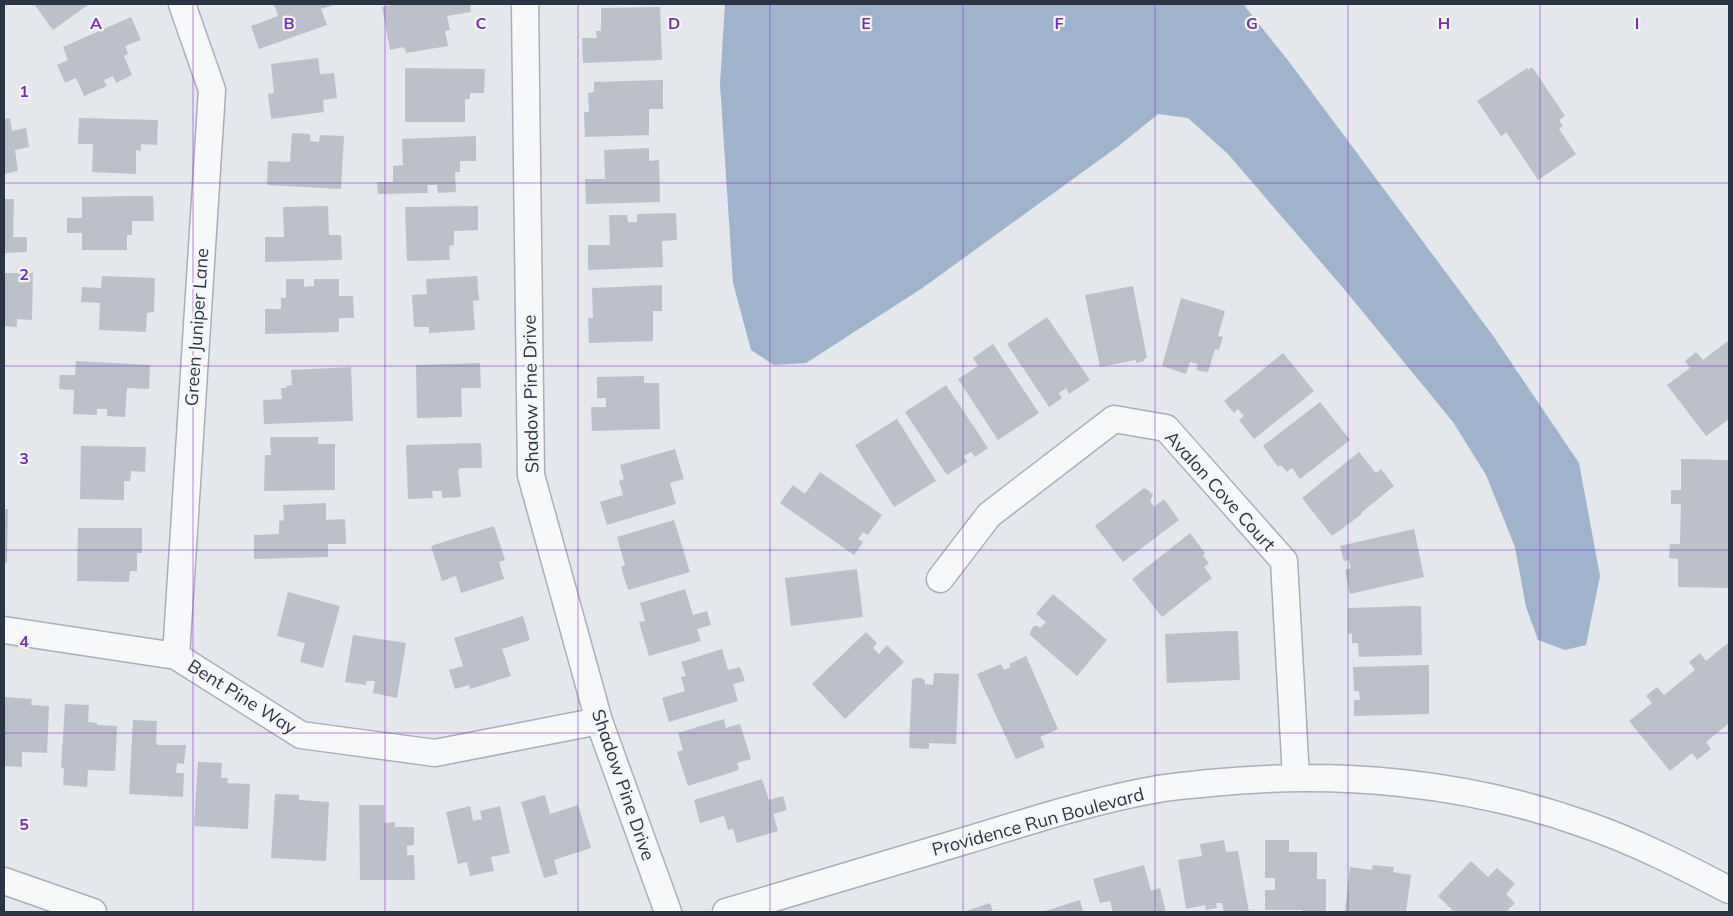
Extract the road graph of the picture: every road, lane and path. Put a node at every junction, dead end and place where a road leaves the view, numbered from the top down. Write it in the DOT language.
graph roads {
  1 [pos="182,4"];
  2 [pos="525,4"];
  3 [pos="940,579"];
  4 [pos="4,630"];
  5 [pos="176,656"];
  6 [pos="599,721"];
  7 [pos="1296,778"];
  8 [pos="4,880"];
  9 [pos="1729,890"];
  10 [pos="93,912"];
  11 [pos="668,912"];
  12 [pos="726,912"];
  1 -- 5 [label="street, Green Juniper Lane"];
  2 -- 6 [label="street, Shadow Pine Drive"];
  3 -- 7 [label="street, Avalon Cove Court"];
  4 -- 5 [label="street, Bent Pine Way"];
  5 -- 6 [label="street, Bent Pine Way"];
  6 -- 11 [label="street, Shadow Pine Drive"];
  7 -- 9 [label="street, Providence Run Boulevard"];
  7 -- 12 [label="street, Providence Run Boulevard"];
  8 -- 10 [label="street"];
}
